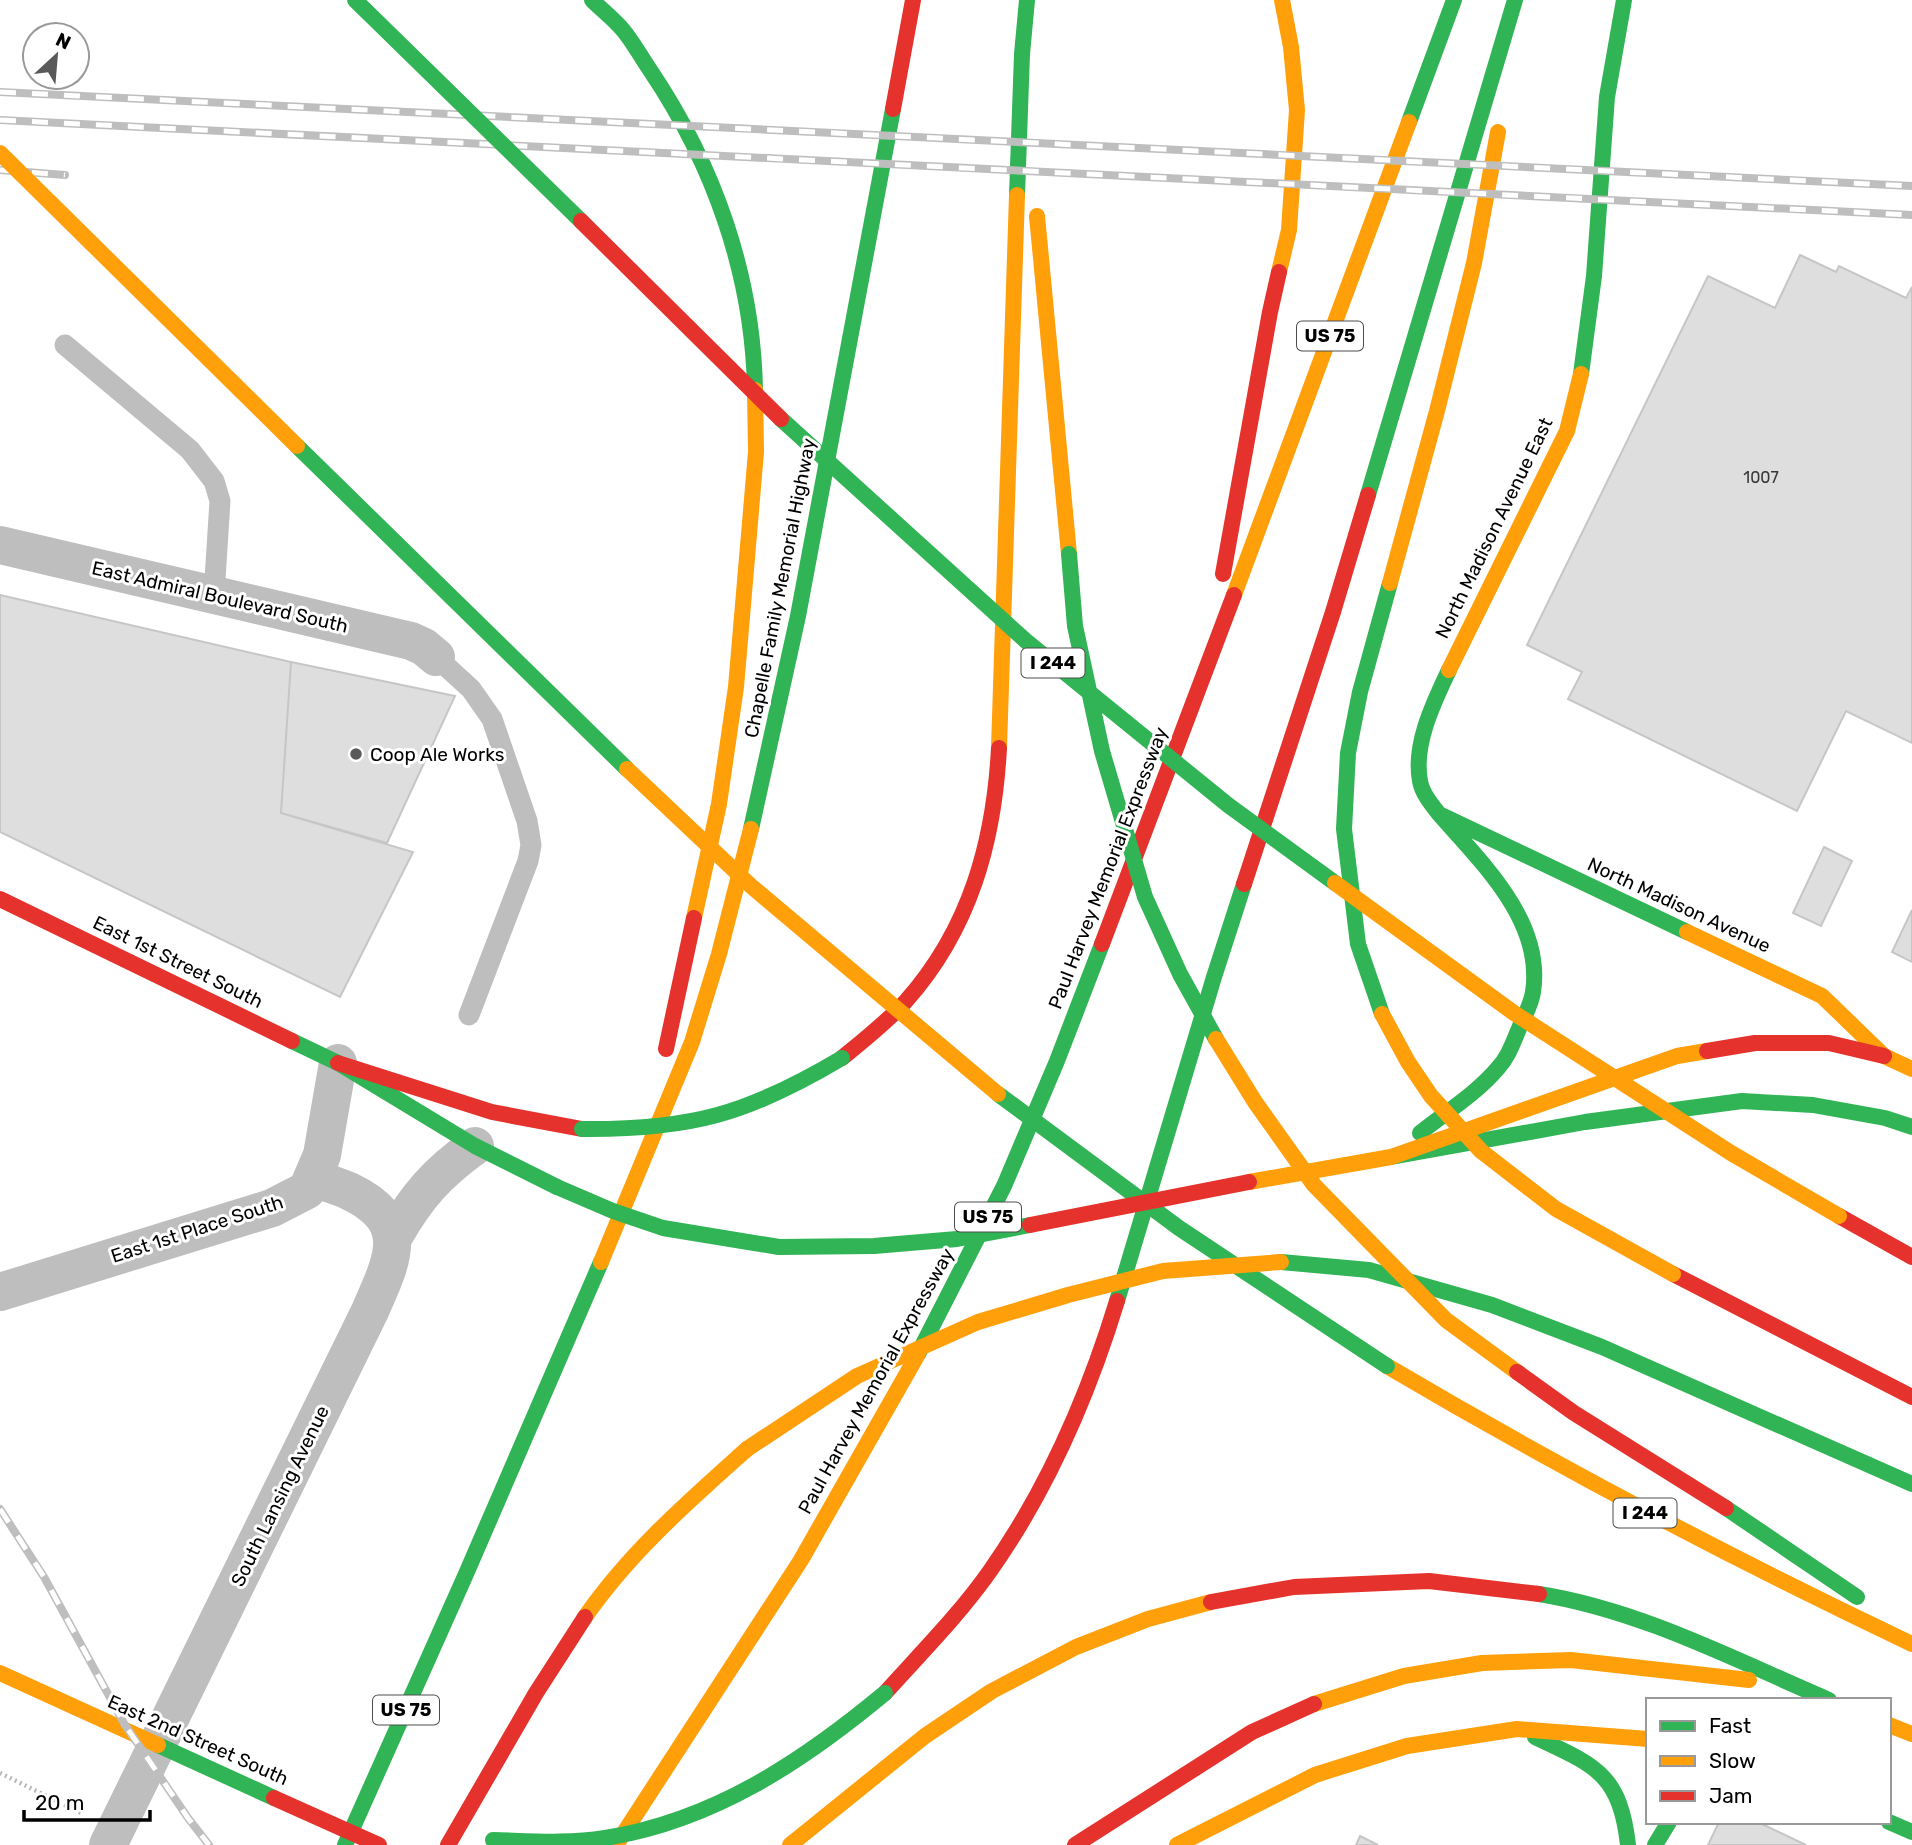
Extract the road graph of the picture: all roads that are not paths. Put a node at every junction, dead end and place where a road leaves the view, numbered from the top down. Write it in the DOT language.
graph roads {
  1 [pos="355,0"];
  2 [pos="592,0"];
  3 [pos="913,0"];
  4 [pos="1027,0"];
  5 [pos="1282,0"];
  6 [pos="1454,0"];
  7 [pos="1515,0"];
  8 [pos="1522,0"];
  9 [pos="1624,0"];
  10 [pos="1022,54"];
  11 [pos="1508,79"];
  12 [pos="1500,118"];
  13 [pos="0,153"];
  14 [pos="65,345"];
  15 [pos="0,545"];
  16 [pos="214,595"];
  17 [pos="436,657"];
  18 [pos="1206,672"];
  19 [pos="1439,814"];
  20 [pos="0,899"];
  21 [pos="468,1015"];
  22 [pos="1885,1056"];
  23 [pos="338,1063"];
  24 [pos="1912,1069"];
  25 [pos="1912,1127"];
  26 [pos="475,1146"];
  27 [pos="1391,1157"];
  28 [pos="640,1171"];
  29 [pos="314,1177"];
  30 [pos="394,1236"];
  31 [pos="1912,1258"];
  32 [pos="0,1292"];
  33 [pos="1912,1397"];
  34 [pos="1912,1484"];
  35 [pos="1912,1634"];
  36 [pos="1912,1644"];
  37 [pos="0,1673"];
  38 [pos="1798,1686"];
  39 [pos="1825,1698"];
  40 [pos="1891,1726"];
  41 [pos="1517,1729"];
  42 [pos="1912,1734"];
  43 [pos="1646,1740"];
  44 [pos="159,1745"];
  45 [pos="1891,1823"];
  46 [pos="1668,1824"];
  47 [pos="1912,1832"];
  48 [pos="111,1837"];
  49 [pos="472,1843"];
  50 [pos="345,1845"];
  51 [pos="379,1845"];
  52 [pos="448,1845"];
  53 [pos="616,1845"];
  54 [pos="790,1845"];
  55 [pos="1075,1845"];
  56 [pos="1177,1845"];
  57 [pos="1628,1845"];
  58 [pos="1655,1845"];
  1 -- 31 [label="main road, I 244, bridge"];
  2 -- 28 [label="main road"];
  3 -- 28 [label="main road, Chapelle Family Memorial Highway / US 75"];
  4 -- 10 [label="main road"];
  5 -- 18 [label="main road"];
  6 -- 18 [label="main road, US 75"];
  7 -- 49 [label="main road, bridge"];
  8 -- 11 [label="main road"];
  9 -- 19 [label="main road, North Madison Avenue East"];
  10 -- 23 [label="main road, bridge"];
  10 -- 35 [label="main road, bridge"];
  12 -- 33 [label="main road, bridge"];
  13 -- 36 [label="main road, I 244, bridge"];
  14 -- 16 [label="lane"];
  15 -- 16 [label="street, East Admiral Boulevard South"];
  16 -- 17 [label="street, East Admiral Boulevard South"];
  17 -- 21 [label="lane"];
  18 -- 53 [label="main road, Paul Harvey Memorial Expressway / US 75"];
  19 -- 22 [label="main road, North Madison Avenue"];
  19 -- 27 [label="main road, North Madison Avenue East"];
  20 -- 23 [label="main road, East 1st Street South"];
  22 -- 24 [label="main road"];
  22 -- 27 [label="main road"];
  23 -- 26 [label="main road"];
  23 -- 29 [label="street"];
  25 -- 27 [label="main road"];
  26 -- 27 [label="main road, bridge"];
  26 -- 30 [label="street, South Lansing Avenue"];
  28 -- 50 [label="main road, US 75"];
  29 -- 30 [label="street"];
  29 -- 32 [label="street, East 1st Place South"];
  30 -- 44 [label="street, South Lansing Avenue"];
  34 -- 52 [label="main road, bridge"];
  37 -- 44 [label="main road, East 2nd Street South"];
  38 -- 39 [label="main road"];
  38 -- 54 [label="main road"];
  38 -- 55 [label="main road"];
  40 -- 42 [label="main road"];
  41 -- 43 [label="main road"];
  41 -- 56 [label="main road"];
  41 -- 57 [label="main road"];
  44 -- 48 [label="street, South Lansing Avenue"];
  44 -- 51 [label="main road, East 2nd Street South, bridge"];
  45 -- 47 [label="main road"];
  46 -- 58 [label="main road"];
}
